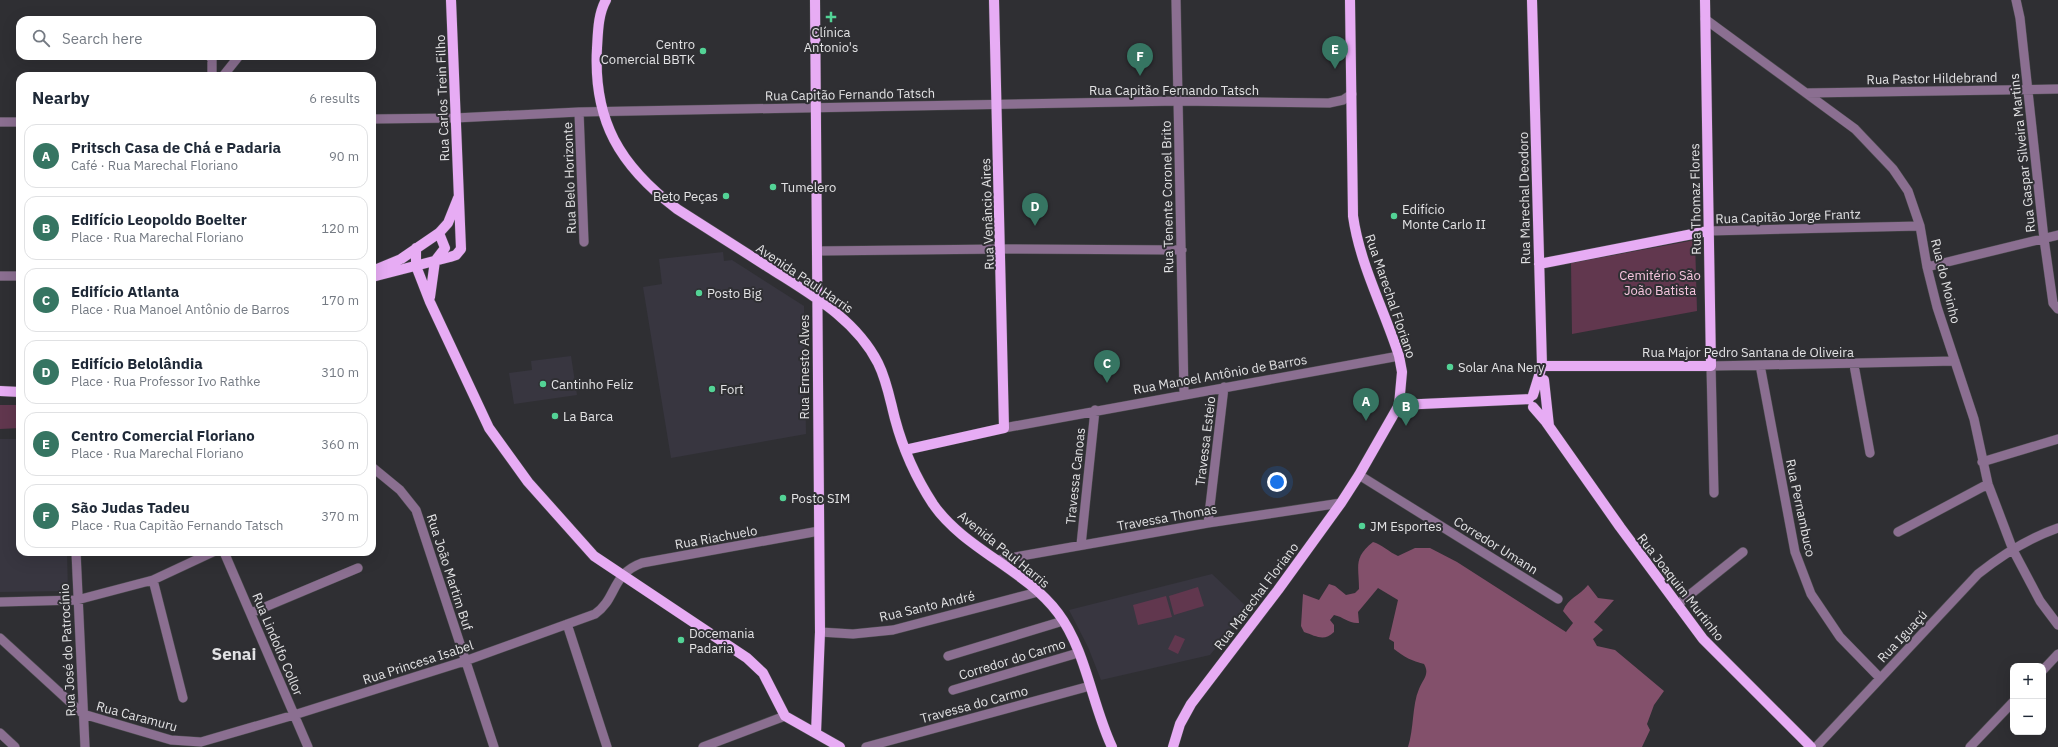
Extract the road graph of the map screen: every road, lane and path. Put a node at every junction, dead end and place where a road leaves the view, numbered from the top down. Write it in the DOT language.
graph roads {
  1 [pos="451,0"];
  2 [pos="606,0"];
  3 [pos="815,0"];
  4 [pos="994,0"];
  5 [pos="1176,0"];
  6 [pos="1350,0"];
  7 [pos="1532,0"];
  8 [pos="1705,0"];
  9 [pos="2016,0"];
  10 [pos="1705,19"];
  11 [pos="212,60"];
  12 [pos="236,60"];
  13 [pos="212,72"];
  14 [pos="226,72"];
  15 [pos="2028,89"];
  16 [pos="2058,89"];
  17 [pos="1806,93"];
  18 [pos="1352,94"];
  19 [pos="1178,101"];
  20 [pos="1329,103"];
  21 [pos="997,105"];
  22 [pos="816,107"];
  23 [pos="579,112"];
  24 [pos="603,112"];
  25 [pos="1352,114"];
  26 [pos="455,118"];
  27 [pos="376,119"];
  28 [pos="0,122"];
  29 [pos="16,122"];
  30 [pos="459,195"];
  31 [pos="1920,226"];
  32 [pos="1708,231"];
  33 [pos="439,232"];
  34 [pos="2058,235"];
  35 [pos="2044,239"];
  36 [pos="584,242"];
  37 [pos="416,248"];
  38 [pos="1001,249"];
  39 [pos="1182,250"];
  40 [pos="817,251"];
  41 [pos="435,261"];
  42 [pos="1539,264"];
  43 [pos="416,266"];
  44 [pos="1927,267"];
  45 [pos="376,270"];
  46 [pos="0,276"];
  47 [pos="16,276"];
  48 [pos="376,276"];
  49 [pos="817,299"];
  50 [pos="430,302"];
  51 [pos="2056,306"];
  52 [pos="1399,356"];
  53 [pos="1954,361"];
  54 [pos="1854,364"];
  55 [pos="1760,365"];
  56 [pos="1542,366"];
  57 [pos="1554,366"];
  58 [pos="1711,366"];
  59 [pos="1544,380"];
  60 [pos="1224,387"];
  61 [pos="0,391"];
  62 [pos="16,392"];
  63 [pos="1184,394"];
  64 [pos="1535,401"];
  65 [pos="1399,405"];
  66 [pos="1095,410"];
  67 [pos="1548,424"];
  68 [pos="1004,428"];
  69 [pos="2058,439"];
  70 [pos="905,450"];
  71 [pos="1870,453"];
  72 [pos="1982,462"];
  73 [pos="376,470"];
  74 [pos="1359,475"];
  75 [pos="1988,484"];
  76 [pos="1714,493"];
  77 [pos="1341,503"];
  78 [pos="1208,523"];
  79 [pos="2058,528"];
  80 [pos="818,531"];
  81 [pos="1898,532"];
  82 [pos="1081,545"];
  83 [pos="2013,550"];
  84 [pos="1743,552"];
  85 [pos="76,556"];
  86 [pos="204,556"];
  87 [pos="226,556"];
  88 [pos="998,560"];
  89 [pos="358,568"];
  90 [pos="622,575"];
  91 [pos="153,580"];
  92 [pos="1038,592"];
  93 [pos="1558,599"];
  94 [pos="77,600"];
  95 [pos="0,602"];
  96 [pos="1677,604"];
  97 [pos="251,613"];
  98 [pos="1063,621"];
  99 [pos="567,624"];
  100 [pos="2058,625"];
  101 [pos="820,632"];
  102 [pos="0,638"];
  103 [pos="1078,653"];
  104 [pos="2058,654"];
  105 [pos="948,656"];
  106 [pos="465,661"];
  107 [pos="2046,667"];
  108 [pos="1880,678"];
  109 [pos="1090,686"];
  110 [pos="953,690"];
  111 [pos="183,698"];
  112 [pos="2010,705"];
  113 [pos="83,714"];
  114 [pos="294,715"];
  115 [pos="785,716"];
  116 [pos="0,733"];
  117 [pos="816,733"];
  118 [pos="202,744"];
  119 [pos="15,747"];
  120 [pos="85,747"];
  121 [pos="308,747"];
  122 [pos="494,747"];
  123 [pos="607,747"];
  124 [pos="703,747"];
  125 [pos="840,747"];
  126 [pos="866,747"];
  127 [pos="1112,747"];
  128 [pos="1172,747"];
  129 [pos="1812,747"];
  130 [pos="1816,747"];
  131 [pos="1970,747"];
  1 -- 26 [label="main road, Rua Carlos Trein Filho"];
  2 -- 24 [label="main road, Avenida Paul Harris"];
  3 -- 22 [label="main road, Rua Ernesto Alves"];
  4 -- 21 [label="main road, Rua Venâncio Aires"];
  5 -- 19 [label="street, Rua Tenente Coronel Brito"];
  6 -- 18 [label="main road, Rua Marechal Floriano"];
  7 -- 42 [label="main road, Rua Marechal Deodoro"];
  8 -- 10 [label="main road, Rua Thomaz Flores"];
  9 -- 15 [label="street, Rua Gaspar Silveira Martins"];
  10 -- 17 [label="street, Rua do Moinho"];
  10 -- 32 [label="main road, Rua Thomaz Flores"];
  11 -- 13 [label="street"];
  12 -- 14 [label="street"];
  15 -- 16 [label="street, Rua Pastor Hildebrand"];
  15 -- 17 [label="street, Rua Pastor Hildebrand"];
  15 -- 35 [label="street, Rua Gaspar Silveira Martins"];
  17 -- 31 [label="street, Rua do Moinho"];
  18 -- 20 [label="street, Rua Capitão Fernando Tatsch"];
  18 -- 25 [label="main road, Rua Marechal Floriano"];
  19 -- 20 [label="street, Rua Capitão Fernando Tatsch"];
  19 -- 21 [label="street, Rua Capitão Fernando Tatsch"];
  19 -- 39 [label="street, Rua Tenente Coronel Brito"];
  20 -- 25 [label="street, Rua Capitão Fernando Tatsch"];
  21 -- 22 [label="street, Rua Capitão Fernando Tatsch"];
  21 -- 38 [label="main road, Rua Venâncio Aires"];
  22 -- 24 [label="street, Rua Capitão Fernando Tatsch"];
  22 -- 40 [label="main road, Rua Ernesto Alves"];
  23 -- 24 [label="street, Rua Capitão Fernando Tatsch"];
  23 -- 26 [label="street, Rua Capitão Fernando Tatsch"];
  23 -- 36 [label="street, Rua Belo Horizonte"];
  24 -- 49 [label="main road, Avenida Paul Harris"];
  25 -- 52 [label="main road, Rua Marechal Floriano"];
  26 -- 27 [label="street, Rua Capitão Fernando Tatsch"];
  26 -- 30 [label="main road, Rua Carlos Trein Filho"];
  28 -- 29 [label="street"];
  30 -- 33 [label="main road"];
  30 -- 41 [label="main road, Rua Carlos Trein Filho"];
  31 -- 32 [label="street, Rua Capitão Jorge Frantz"];
  31 -- 44 [label="street, Rua do Moinho"];
  32 -- 42 [label="main road, Rua Capitão Jorge Frantz"];
  32 -- 58 [label="main road, Rua Thomaz Flores"];
  33 -- 37 [label="main road"];
  33 -- 41 [label="main road"];
  34 -- 35 [label="street"];
  35 -- 44 [label="street"];
  35 -- 51 [label="street, Rua Gaspar Silveira Martins"];
  37 -- 43 [label="main road"];
  37 -- 45 [label="main road"];
  38 -- 39 [label="street"];
  38 -- 40 [label="street"];
  38 -- 68 [label="main road, Rua Venâncio Aires"];
  39 -- 63 [label="street, Rua Tenente Coronel Brito"];
  40 -- 49 [label="main road, Rua Ernesto Alves"];
  41 -- 43 [label="main road, Rua Carlos Trein Filho"];
  41 -- 50 [label="main road"];
  42 -- 56 [label="main road, Rua Marechal Deodoro"];
  43 -- 48 [label="main road, Rua Carlos Trein Filho"];
  43 -- 50 [label="main road"];
  44 -- 53 [label="street, Rua do Moinho"];
  46 -- 47 [label="street"];
  49 -- 70 [label="main road, Avenida Paul Harris"];
  49 -- 80 [label="main road, Rua Ernesto Alves"];
  50 -- 90 [label="main road"];
  52 -- 60 [label="street, Rua Manoel Antônio de Barros"];
  52 -- 65 [label="main road, Rua Marechal Floriano"];
  53 -- 54 [label="street, Rua Major Pedro Santana de Oliveira"];
  53 -- 72 [label="street, Rua do Moinho"];
  54 -- 55 [label="street, Rua Major Pedro Santana de Oliveira"];
  54 -- 71 [label="street"];
  55 -- 58 [label="street, Rua Major Pedro Santana de Oliveira"];
  55 -- 108 [label="street, Rua Pernambuco"];
  56 -- 57 [label="main road, Rua Major Pedro Santana de Oliveira"];
  56 -- 64 [label="main road, Rua Marechal Deodoro"];
  57 -- 58 [label="main road, Rua Major Pedro Santana de Oliveira"];
  57 -- 59 [label="main road, Rua Joaquim Murtinho"];
  58 -- 76 [label="street, Rua Thomaz Flores"];
  59 -- 64 [label="main road, Rua Joaquim Murtinho"];
  59 -- 67 [label="main road, Rua Joaquim Murtinho"];
  60 -- 63 [label="street, Rua Manoel Antônio de Barros"];
  60 -- 78 [label="street, Travessa Esteio"];
  61 -- 62 [label="main road"];
  63 -- 66 [label="street, Rua Manoel Antônio de Barros"];
  64 -- 65 [label="main road"];
  64 -- 67 [label="main road, Rua Joaquim Murtinho"];
  65 -- 74 [label="main road, Rua Marechal Floriano"];
  66 -- 68 [label="street, Rua Manoel Antônio de Barros"];
  66 -- 82 [label="street, Travessa Canoas"];
  67 -- 96 [label="main road, Rua Joaquim Murtinho"];
  68 -- 70 [label="main road, Rua Manoel Antônio de Barros"];
  69 -- 72 [label="street"];
  70 -- 88 [label="main road, Avenida Paul Harris"];
  72 -- 75 [label="street, Rua do Moinho"];
  73 -- 106 [label="street, Rua João Martim Buf"];
  74 -- 77 [label="main road, Rua Marechal Floriano"];
  74 -- 93 [label="street, Corredor Umann"];
  75 -- 81 [label="street"];
  75 -- 83 [label="street, Rua do Moinho"];
  77 -- 78 [label="street, Travessa Thomas"];
  77 -- 128 [label="main road, Rua Marechal Floriano"];
  78 -- 82 [label="street, Travessa Thomas"];
  79 -- 83 [label="street, Rua Iguaçú"];
  80 -- 90 [label="street, Rua Riachuelo"];
  80 -- 101 [label="main road, Rua Ernesto Alves"];
  82 -- 88 [label="street, Travessa Thomas"];
  83 -- 100 [label="street, Rua do Moinho"];
  83 -- 108 [label="street, Rua Iguaçú"];
  84 -- 96 [label="street"];
  85 -- 94 [label="street, Rua José do Patrocínio"];
  86 -- 91 [label="street"];
  87 -- 97 [label="street, Rua Lindolfo Collor"];
  88 -- 92 [label="main road, Avenida Paul Harris"];
  89 -- 97 [label="street"];
  90 -- 99 [label="street, Rua Princesa Isabel"];
  90 -- 115 [label="main road"];
  91 -- 94 [label="street"];
  91 -- 111 [label="street"];
  92 -- 98 [label="main road, Avenida Paul Harris"];
  92 -- 101 [label="street, Rua Santo André"];
  94 -- 95 [label="street"];
  94 -- 113 [label="street, Rua José do Patrocínio"];
  96 -- 129 [label="main road, Rua Joaquim Murtinho"];
  97 -- 114 [label="street, Rua Lindolfo Collor"];
  98 -- 103 [label="main road, Avenida Paul Harris"];
  98 -- 105 [label="street"];
  99 -- 106 [label="street, Rua Princesa Isabel"];
  99 -- 123 [label="street"];
  101 -- 117 [label="main road, Rua Ernesto Alves"];
  102 -- 113 [label="street, Rua Caramuru"];
  103 -- 109 [label="main road, Avenida Paul Harris"];
  103 -- 110 [label="street, Corredor do Carmo"];
  104 -- 107 [label="street"];
  106 -- 114 [label="street, Rua Princesa Isabel"];
  106 -- 122 [label="street, Rua João Martim Buf"];
  108 -- 130 [label="street, Rua Iguaçú"];
  109 -- 126 [label="street, Travessa do Carmo"];
  109 -- 127 [label="main road, Avenida Paul Harris"];
  112 -- 131 [label="street"];
  113 -- 118 [label="street, Rua Caramuru"];
  113 -- 120 [label="street, Rua José do Patrocínio"];
  114 -- 118 [label="street, Rua Princesa Isabel"];
  114 -- 121 [label="street, Rua Lindolfo Collor"];
  115 -- 117 [label="main road"];
  115 -- 124 [label="street"];
  116 -- 119 [label="street"];
  117 -- 125 [label="main road"];
}
